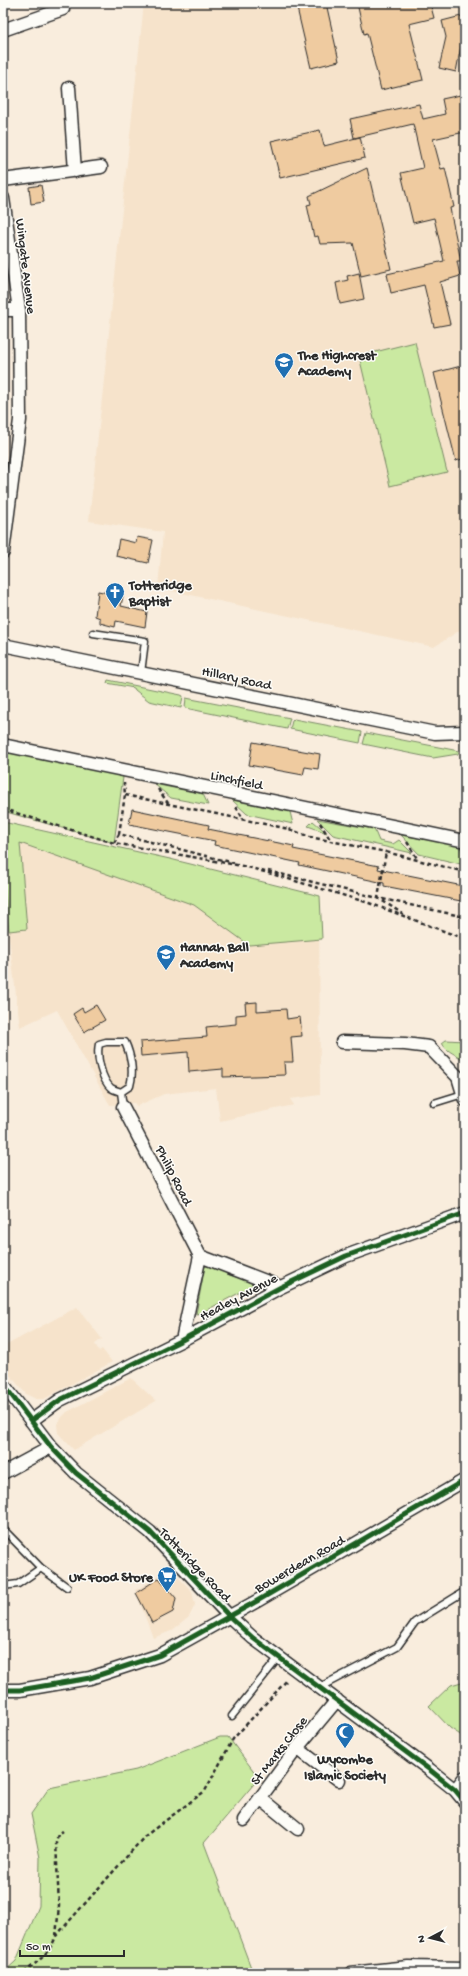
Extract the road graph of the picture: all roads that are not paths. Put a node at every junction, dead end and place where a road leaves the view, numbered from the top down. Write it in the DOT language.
graph roads {
  1 [pos="63,10"];
  2 [pos="3,30"];
  3 [pos="69,88"];
  4 [pos="101,167"];
  5 [pos="75,171"];
  6 [pos="3,180"];
  7 [pos="3,198"];
  8 [pos="3,310"];
  9 [pos="19,310"];
  10 [pos="3,550"];
  11 [pos="93,634"];
  12 [pos="3,645"];
  13 [pos="141,673"];
  14 [pos="465,732"];
  15 [pos="3,745"];
  16 [pos="465,841"];
  17 [pos="342,1042"];
  18 [pos="461,1074"];
  19 [pos="121,1092"];
  20 [pos="464,1097"];
  21 [pos="434,1103"];
  22 [pos="123,1107"];
  23 [pos="465,1213"];
  24 [pos="200,1256"];
  25 [pos="281,1287"];
  26 [pos="182,1340"];
  27 [pos="3,1384"];
  28 [pos="31,1421"];
  29 [pos="51,1447"];
  30 [pos="3,1473"];
  31 [pos="465,1480"];
  32 [pos="3,1529"];
  33 [pos="41,1568"];
  34 [pos="3,1586"];
  35 [pos="67,1587"];
  36 [pos="465,1592"];
  37 [pos="230,1616"];
  38 [pos="279,1657"];
  39 [pos="320,1687"];
  40 [pos="3,1690"];
  41 [pos="337,1700"];
  42 [pos="232,1716"];
  43 [pos="297,1748"];
  44 [pos="465,1777"];
  45 [pos="339,1780"];
  46 [pos="455,1790"];
  47 [pos="260,1798"];
  48 [pos="465,1802"];
  49 [pos="244,1820"];
  50 [pos="298,1829"];
  51 [pos="465,1968"];
  52 [pos="451,1970"];
  53 [pos="351,1973"];
  1 -- 2 [label="street"];
  3 -- 5 [label="street"];
  4 -- 5 [label="street"];
  5 -- 6 [label="street"];
  7 -- 9 [label="street, Wingate Avenue"];
  8 -- 9 [label="street"];
  9 -- 10 [label="street, Wingate Avenue"];
  11 -- 13 [label="lane"];
  12 -- 13 [label="street, Hillary Road"];
  13 -- 14 [label="street, Hillary Road"];
  15 -- 16 [label="street, Linchfield"];
  17 -- 18 [label="street"];
  18 -- 20 [label="street"];
  19 -- 19 [label="lane"];
  19 -- 22 [label="lane"];
  20 -- 21 [label="lane"];
  22 -- 24 [label="street, Philip Road"];
  23 -- 25 [label="street, Healey Avenue"];
  24 -- 25 [label="street"];
  24 -- 26 [label="street"];
  25 -- 26 [label="street, Healey Avenue"];
  26 -- 28 [label="street, Healey Avenue"];
  27 -- 28 [label="street, Totteridge Road"];
  28 -- 29 [label="street, Totteridge Road"];
  29 -- 30 [label="street"];
  29 -- 37 [label="street, Totteridge Road"];
  31 -- 37 [label="street, Bowerdean Road"];
  32 -- 33 [label="lane"];
  33 -- 34 [label="lane"];
  33 -- 35 [label="lane"];
  36 -- 39 [label="lane"];
  37 -- 38 [label="street, Totteridge Road"];
  37 -- 40 [label="street, Bowerdean Road"];
  38 -- 39 [label="street, Totteridge Road"];
  38 -- 42 [label="lane"];
  39 -- 41 [label="street, Totteridge Road"];
  41 -- 43 [label="street, St Marks Close"];
  41 -- 46 [label="street, Totteridge Road"];
  43 -- 45 [label="street"];
  43 -- 47 [label="street, St Marks Close"];
  44 -- 46 [label="street"];
  46 -- 48 [label="street, Totteridge Road"];
  47 -- 49 [label="street, St Marks Close"];
  47 -- 50 [label="street"];
  51 -- 52 [label="street"];
  52 -- 53 [label="street"];
}
